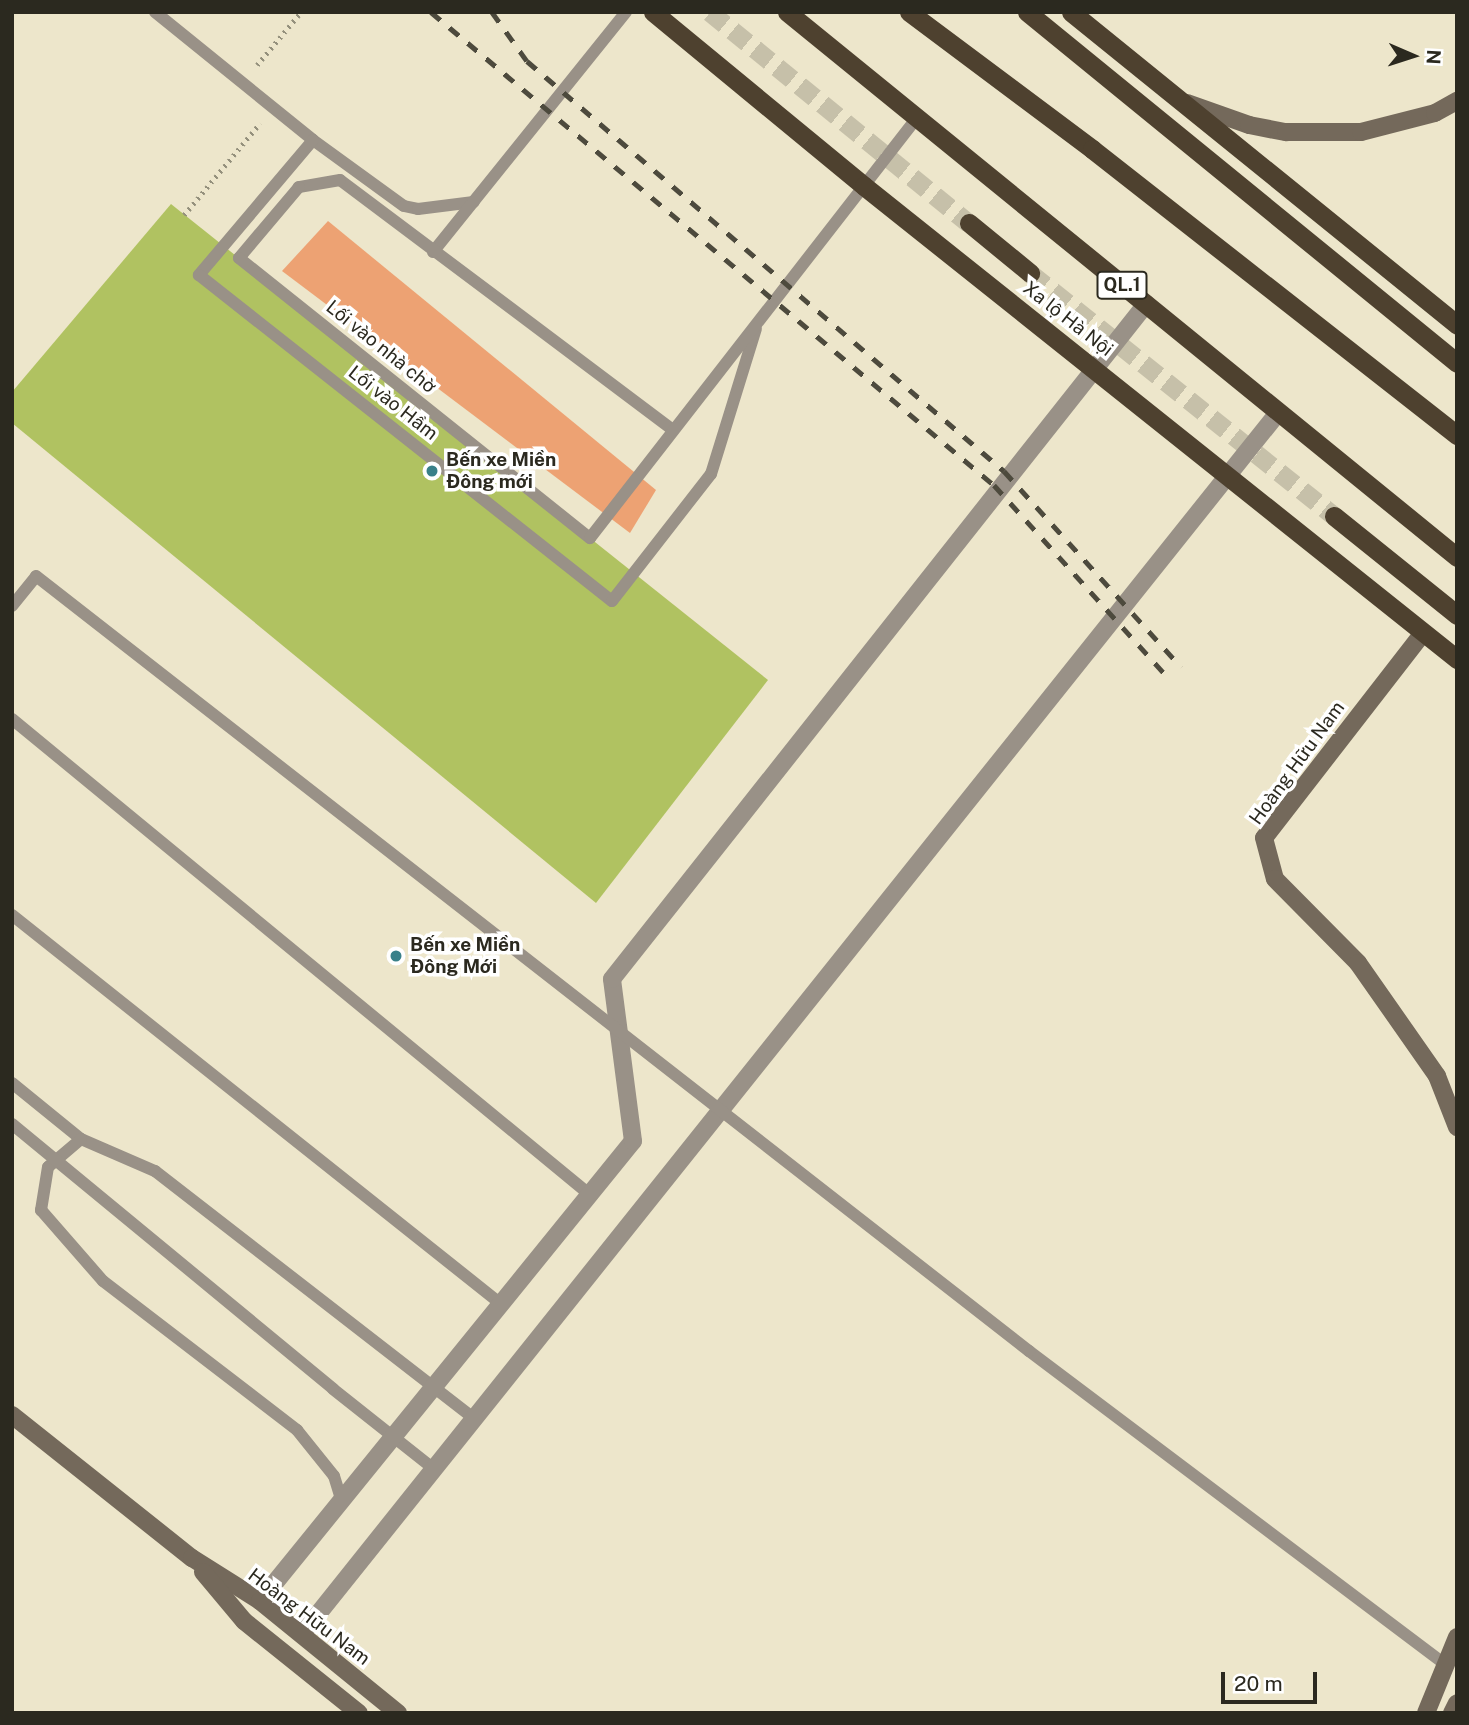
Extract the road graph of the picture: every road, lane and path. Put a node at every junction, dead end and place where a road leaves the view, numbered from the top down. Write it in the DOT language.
graph roads {
  1 [pos="155,12"];
  2 [pos="301,12"];
  3 [pos="626,12"];
  4 [pos="653,12"];
  5 [pos="787,12"];
  6 [pos="909,12"];
  7 [pos="1027,12"];
  8 [pos="1071,12"];
  9 [pos="257,65"];
  10 [pos="1178,100"];
  11 [pos="1457,102"];
  12 [pos="916,119"];
  13 [pos="313,140"];
  14 [pos="863,186"];
  15 [pos="474,202"];
  16 [pos="404,206"];
  17 [pos="969,223"];
  18 [pos="413,236"];
  19 [pos="1353,241"];
  20 [pos="433,252"];
  21 [pos="1332,261"];
  22 [pos="1030,273"];
  23 [pos="1146,304"];
  24 [pos="759,319"];
  25 [pos="1457,325"];
  26 [pos="1457,363"];
  27 [pos="1093,368"];
  28 [pos="1277,414"];
  29 [pos="673,430"];
  30 [pos="1457,435"];
  31 [pos="1227,474"];
  32 [pos="1334,516"];
  33 [pos="1457,557"];
  34 [pos="12,606"];
  35 [pos="1457,615"];
  36 [pos="1423,633"];
  37 [pos="1457,659"];
  38 [pos="12,719"];
  39 [pos="12,915"];
  40 [pos="12,1083"];
  41 [pos="12,1124"];
  42 [pos="1457,1127"];
  43 [pos="81,1139"];
  44 [pos="589,1194"];
  45 [pos="501,1304"];
  46 [pos="434,1387"];
  47 [pos="12,1415"];
  48 [pos="474,1418"];
  49 [pos="394,1437"];
  50 [pos="434,1469"];
  51 [pos="342,1502"];
  52 [pos="192,1558"];
  53 [pos="260,1601"];
  54 [pos="302,1634"];
  55 [pos="1457,1637"];
  56 [pos="1446,1665"];
  57 [pos="1457,1703"];
  58 [pos="359,1713"];
  59 [pos="398,1713"];
  60 [pos="1426,1713"];
  61 [pos="1452,1713"];
  1 -- 13 [label="lane"];
  2 -- 9 [label="path"];
  3 -- 15 [label="lane"];
  4 -- 14 [label="highway, Xa lộ Hà Nội"];
  5 -- 12 [label="highway, QL.1"];
  6 -- 30 [label="highway"];
  7 -- 21 [label="highway"];
  8 -- 10 [label="highway"];
  10 -- 11 [label="main road"];
  10 -- 19 [label="highway"];
  12 -- 14 [label="lane"];
  12 -- 23 [label="highway, QL.1"];
  13 -- 16 [label="lane"];
  13 -- 24 [label="lane, Lối vào Hầm"];
  14 -- 24 [label="lane"];
  14 -- 27 [label="highway, Xa lộ Hà Nội"];
  15 -- 16 [label="lane"];
  15 -- 20 [label="lane"];
  16 -- 18 [label="lane"];
  17 -- 22 [label="highway"];
  18 -- 20 [label="lane, Lối vào nhà chờ"];
  18 -- 29 [label="lane, Lối vào nhà chờ"];
  19 -- 21 [label="highway"];
  19 -- 25 [label="highway"];
  20 -- 29 [label="lane, Lối vào nhà chờ"];
  21 -- 26 [label="highway"];
  23 -- 27 [label="street"];
  23 -- 28 [label="highway, QL.1"];
  24 -- 29 [label="lane"];
  27 -- 31 [label="highway, Xa lộ Hà Nội"];
  27 -- 44 [label="street"];
  28 -- 31 [label="street"];
  28 -- 33 [label="highway, QL.1"];
  31 -- 36 [label="highway, Xa lộ Hà Nội"];
  31 -- 48 [label="street"];
  32 -- 35 [label="highway"];
  34 -- 56 [label="lane, bridge"];
  36 -- 37 [label="highway, Xa lộ Hà Nội"];
  36 -- 42 [label="main road, Hoàng Hữu Nam"];
  38 -- 44 [label="lane"];
  39 -- 45 [label="lane"];
  40 -- 43 [label="lane"];
  41 -- 49 [label="lane, bridge"];
  43 -- 46 [label="lane"];
  43 -- 51 [label="lane"];
  44 -- 45 [label="street"];
  45 -- 46 [label="street"];
  46 -- 48 [label="lane"];
  46 -- 49 [label="street"];
  47 -- 52 [label="main road, Hoàng Hữu Nam"];
  48 -- 50 [label="street"];
  49 -- 50 [label="lane"];
  49 -- 51 [label="street"];
  50 -- 54 [label="street"];
  51 -- 53 [label="street"];
  52 -- 53 [label="main road, Hoàng Hữu Nam"];
  52 -- 58 [label="main road, Hoàng Hữu Nam"];
  53 -- 54 [label="main road, Hoàng Hữu Nam"];
  54 -- 59 [label="main road, Hoàng Hữu Nam"];
  55 -- 56 [label="main road"];
  56 -- 60 [label="main road"];
  57 -- 61 [label="main road"];
}
